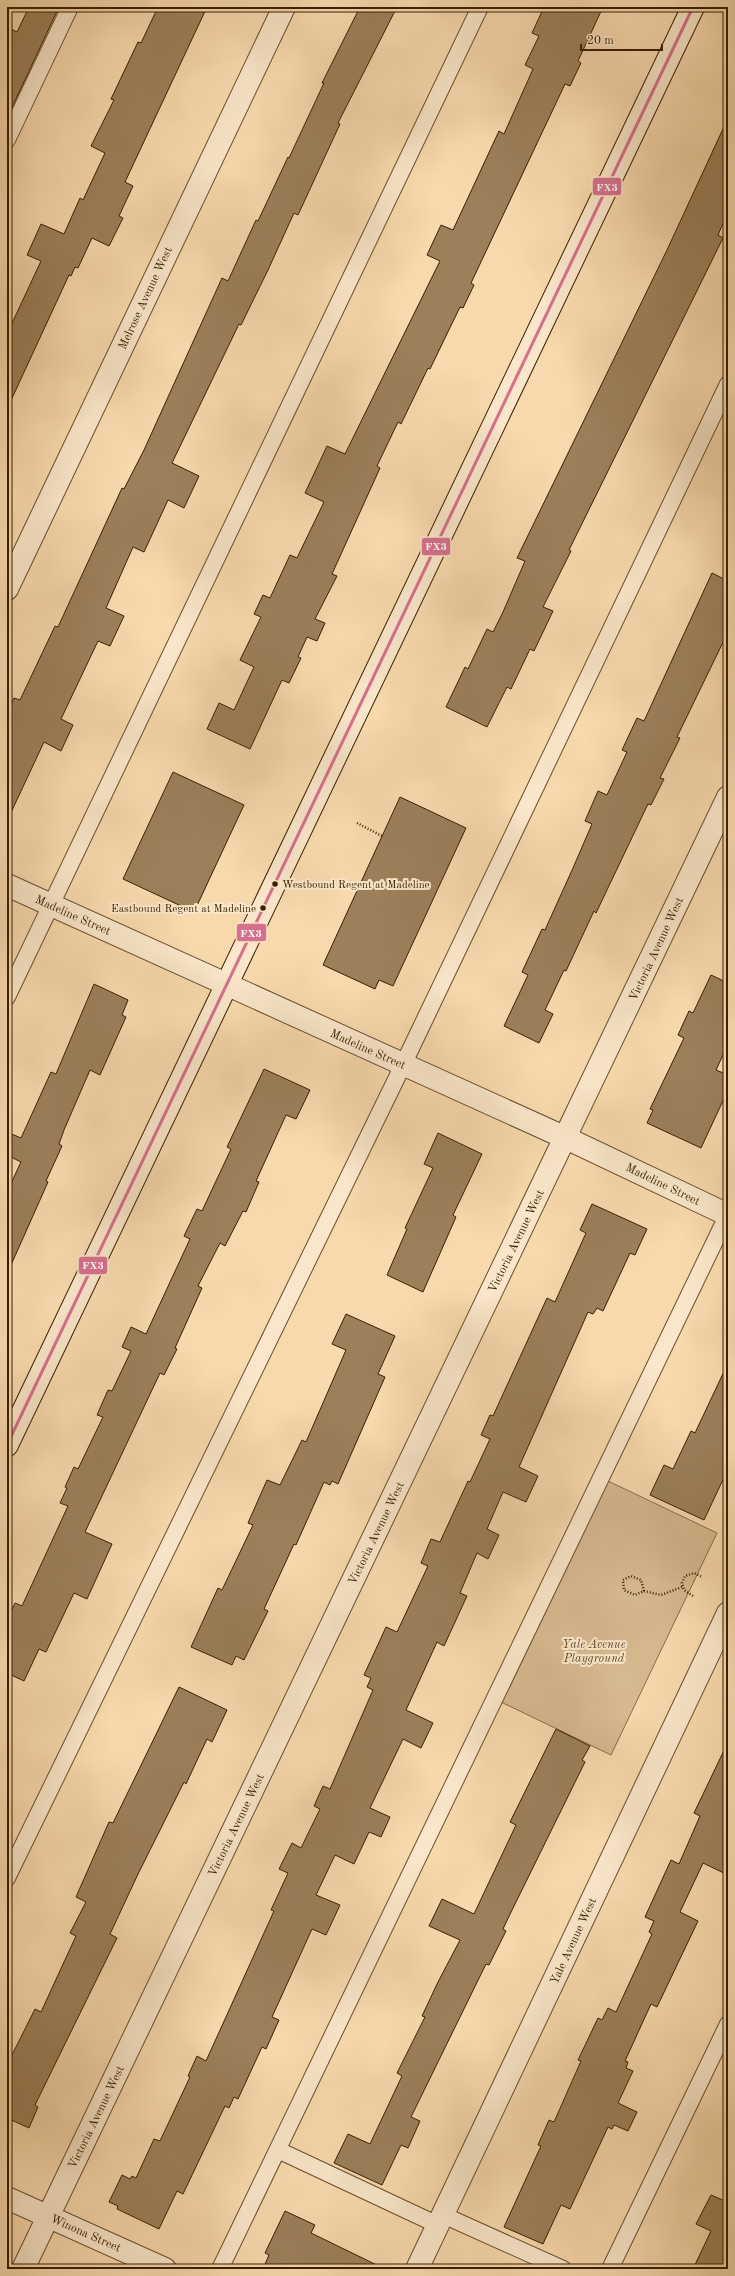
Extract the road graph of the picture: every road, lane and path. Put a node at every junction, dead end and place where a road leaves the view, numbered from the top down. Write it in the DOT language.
graph roads {
  1 [pos="70,7"];
  2 [pos="284,7"];
  3 [pos="480,7"];
  4 [pos="693,7"];
  5 [pos="7,140"];
  6 [pos="728,384"];
  7 [pos="7,588"];
  8 [pos="728,797"];
  9 [pos="357,823"];
  10 [pos="382,836"];
  11 [pos="7,885"];
  12 [pos="51,904"];
  13 [pos="227,985"];
  14 [pos="7,997"];
  15 [pos="403,1065"];
  16 [pos="566,1138"];
  17 [pos="728,1215"];
  18 [pos="7,1445"];
  19 [pos="702,1576"];
  20 [pos="682,1587"];
  21 [pos="644,1591"];
  22 [pos="693,1596"];
  23 [pos="728,1613"];
  24 [pos="7,1878"];
  25 [pos="728,2024"];
  26 [pos="278,2150"];
  27 [pos="7,2198"];
  28 [pos="48,2216"];
  29 [pos="440,2220"];
  30 [pos="23,2269"];
  31 [pos="164,2269"];
  32 [pos="220,2269"];
  33 [pos="417,2269"];
  34 [pos="563,2269"];
  35 [pos="610,2269"];
  1 -- 5 [label="lane"];
  2 -- 7 [label="street, Melrose Avenue West"];
  3 -- 12 [label="lane"];
  4 -- 13 [label="street"];
  6 -- 15 [label="lane"];
  8 -- 16 [label="street, Victoria Avenue West"];
  9 -- 10 [label="path"];
  11 -- 12 [label="street, Madeline Street"];
  12 -- 13 [label="street, Madeline Street"];
  12 -- 14 [label="lane"];
  13 -- 15 [label="street, Madeline Street"];
  13 -- 18 [label="street"];
  15 -- 16 [label="street, Madeline Street"];
  15 -- 24 [label="lane"];
  16 -- 17 [label="street, Madeline Street"];
  16 -- 28 [label="street, Victoria Avenue West"];
  17 -- 26 [label="lane"];
  19 -- 20 [label="path"];
  20 -- 21 [label="path"];
  20 -- 22 [label="path"];
  21 -- 21 [label="path"];
  23 -- 29 [label="street, Yale Avenue West"];
  25 -- 35 [label="lane"];
  26 -- 29 [label="lane"];
  26 -- 32 [label="lane"];
  27 -- 28 [label="street, Winona Street"];
  28 -- 30 [label="street, Victoria Avenue West"];
  28 -- 31 [label="street, Winona Street"];
  29 -- 33 [label="street, Yale Avenue West"];
  29 -- 34 [label="lane"];
}
